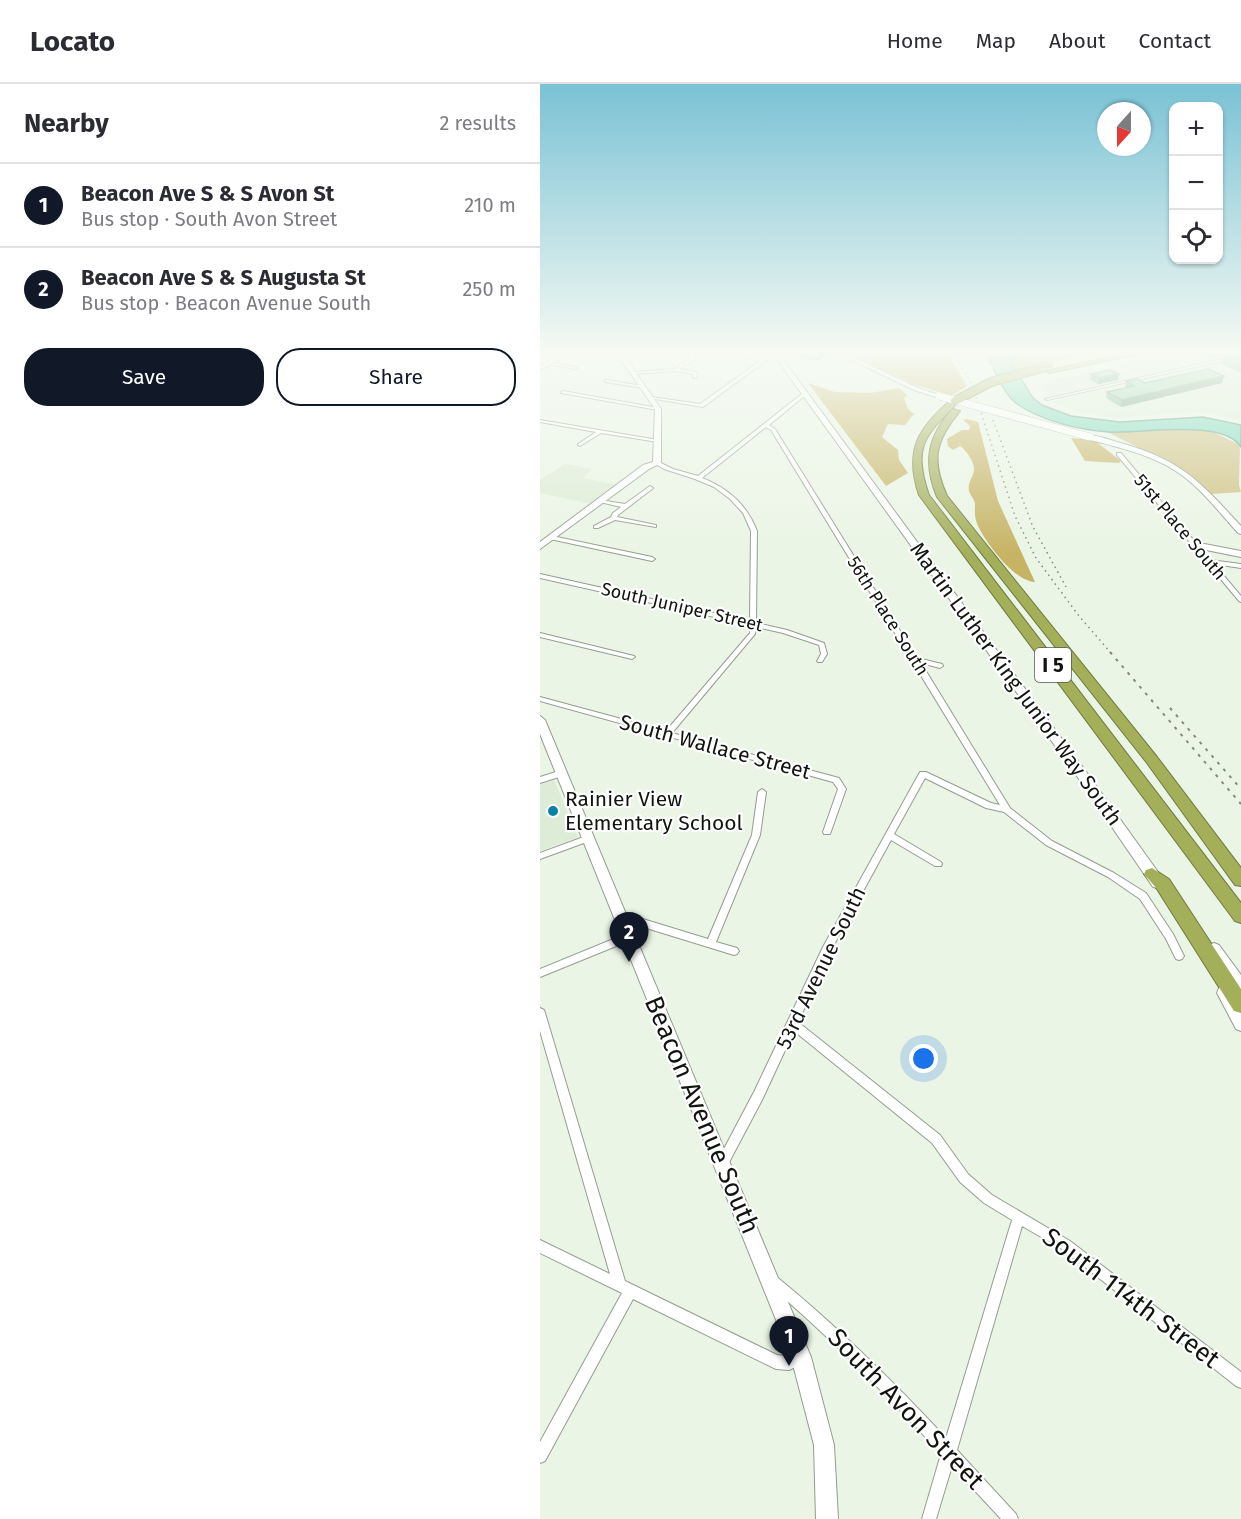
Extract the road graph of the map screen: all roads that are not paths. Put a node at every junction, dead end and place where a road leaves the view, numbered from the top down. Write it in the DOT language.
graph roads {
  1 [pos="540,421"];
  2 [pos="658,421"];
  3 [pos="770,421"];
  4 [pos="825,421"];
  5 [pos="831,421"];
  6 [pos="936,421"];
  7 [pos="945,421"];
  8 [pos="1031,421"];
  9 [pos="765,425"];
  10 [pos="600,431"];
  11 [pos="658,441"];
  12 [pos="580,445"];
  13 [pos="1119,454"];
  14 [pos="657,463"];
  15 [pos="699,478"];
  16 [pos="650,488"];
  17 [pos="602,501"];
  18 [pos="626,506"];
  19 [pos="614,518"];
  20 [pos="654,526"];
  21 [pos="596,527"];
  22 [pos="1241,531"];
  23 [pos="552,538"];
  24 [pos="1194,545"];
  25 [pos="540,546"];
  26 [pos="1241,554"];
  27 [pos="652,559"];
  28 [pos="1208,561"];
  29 [pos="1241,566"];
  30 [pos="540,576"];
  31 [pos="1241,600"];
  32 [pos="755,624"];
  33 [pos="540,635"];
  34 [pos="822,644"];
  35 [pos="632,657"];
  36 [pos="915,660"];
  37 [pos="820,661"];
  38 [pos="940,666"];
  39 [pos="540,699"];
  40 [pos="540,720"];
  41 [pos="668,733"];
  42 [pos="562,772"];
  43 [pos="540,780"];
  44 [pos="762,792"];
  45 [pos="1007,810"];
  46 [pos="827,832"];
  47 [pos="890,835"];
  48 [pos="588,838"];
  49 [pos="1217,847"];
  50 [pos="540,856"];
  51 [pos="938,864"];
  52 [pos="1241,868"];
  53 [pos="1152,874"];
  54 [pos="1241,880"];
  55 [pos="620,916"];
  56 [pos="1241,916"];
  57 [pos="628,937"];
  58 [pos="711,944"];
  59 [pos="734,951"];
  60 [pos="1179,956"];
  61 [pos="540,973"];
  62 [pos="1241,987"];
  63 [pos="1241,1005"];
  64 [pos="540,1013"];
  65 [pos="793,1024"];
  66 [pos="1241,1024"];
  67 [pos="723,1164"];
  68 [pos="1019,1217"];
  69 [pos="540,1246"];
  70 [pos="771,1279"];
  71 [pos="625,1288"];
  72 [pos="801,1357"];
  73 [pos="1241,1381"];
  74 [pos="950,1452"];
  75 [pos="540,1456"];
  76 [pos="827,1519"];
  77 [pos="929,1519"];
  78 [pos="1011,1519"];
  1 -- 10 [label="street"];
  2 -- 11 [label="main road"];
  3 -- 9 [label="street"];
  4 -- 53 [label="main road, Martin Luther King Junior Way South"];
  5 -- 62 [label="main road, Martin Luther King Junior Way South"];
  6 -- 56 [label="highway, I 5"];
  7 -- 49 [label="highway, I 5"];
  8 -- 22 [label="main road, bridge"];
  9 -- 15 [label="street"];
  9 -- 36 [label="street, 56th Place South"];
  10 -- 11 [label="street"];
  10 -- 12 [label="street"];
  11 -- 14 [label="main road"];
  13 -- 24 [label="street, 51st Place South"];
  14 -- 15 [label="street"];
  14 -- 17 [label="main road"];
  15 -- 32 [label="street"];
  16 -- 18 [label="street"];
  17 -- 18 [label="street"];
  17 -- 23 [label="main road"];
  18 -- 19 [label="street"];
  19 -- 20 [label="street"];
  19 -- 21 [label="street"];
  23 -- 25 [label="main road"];
  23 -- 27 [label="street"];
  24 -- 26 [label="main road"];
  24 -- 28 [label="street, 51st Place South"];
  28 -- 29 [label="street"];
  28 -- 31 [label="street, 51st Place South"];
  30 -- 32 [label="street, South Juniper Street"];
  32 -- 34 [label="street, South Juniper Street"];
  32 -- 41 [label="street"];
  33 -- 35 [label="street"];
  34 -- 37 [label="street"];
  36 -- 38 [label="street"];
  36 -- 45 [label="street, 56th Place South"];
  39 -- 41 [label="street, South Wallace Street"];
  40 -- 42 [label="main road, Beacon Avenue South"];
  41 -- 46 [label="street, South Wallace Street"];
  42 -- 43 [label="street"];
  42 -- 48 [label="main road, Beacon Avenue South"];
  44 -- 58 [label="street"];
  45 -- 47 [label="street, 53rd Avenue South"];
  45 -- 60 [label="street"];
  47 -- 51 [label="street"];
  47 -- 65 [label="street, 53rd Avenue South"];
  48 -- 50 [label="street"];
  48 -- 55 [label="main road, Beacon Avenue South"];
  49 -- 52 [label="highway"];
  49 -- 54 [label="highway, I 5"];
  53 -- 63 [label="highway"];
  53 -- 66 [label="main road, Martin Luther King Junior Way South"];
  55 -- 57 [label="main road, Beacon Avenue South"];
  55 -- 58 [label="street"];
  57 -- 61 [label="street"];
  57 -- 67 [label="main road, Beacon Avenue South"];
  58 -- 59 [label="street"];
  64 -- 71 [label="street"];
  65 -- 67 [label="street, 53rd Avenue South"];
  65 -- 68 [label="street, South 114th Street"];
  67 -- 70 [label="main road, Beacon Avenue South"];
  68 -- 73 [label="street, South 114th Street"];
  68 -- 74 [label="street"];
  69 -- 71 [label="street, South Avon Street"];
  70 -- 72 [label="main road, Beacon Avenue South"];
  70 -- 74 [label="street, South Avon Street"];
  71 -- 72 [label="street, South Avon Street"];
  71 -- 75 [label="street"];
  72 -- 76 [label="main road, Beacon Avenue South"];
  74 -- 77 [label="street"];
  74 -- 78 [label="street, South Avon Street"];
}
